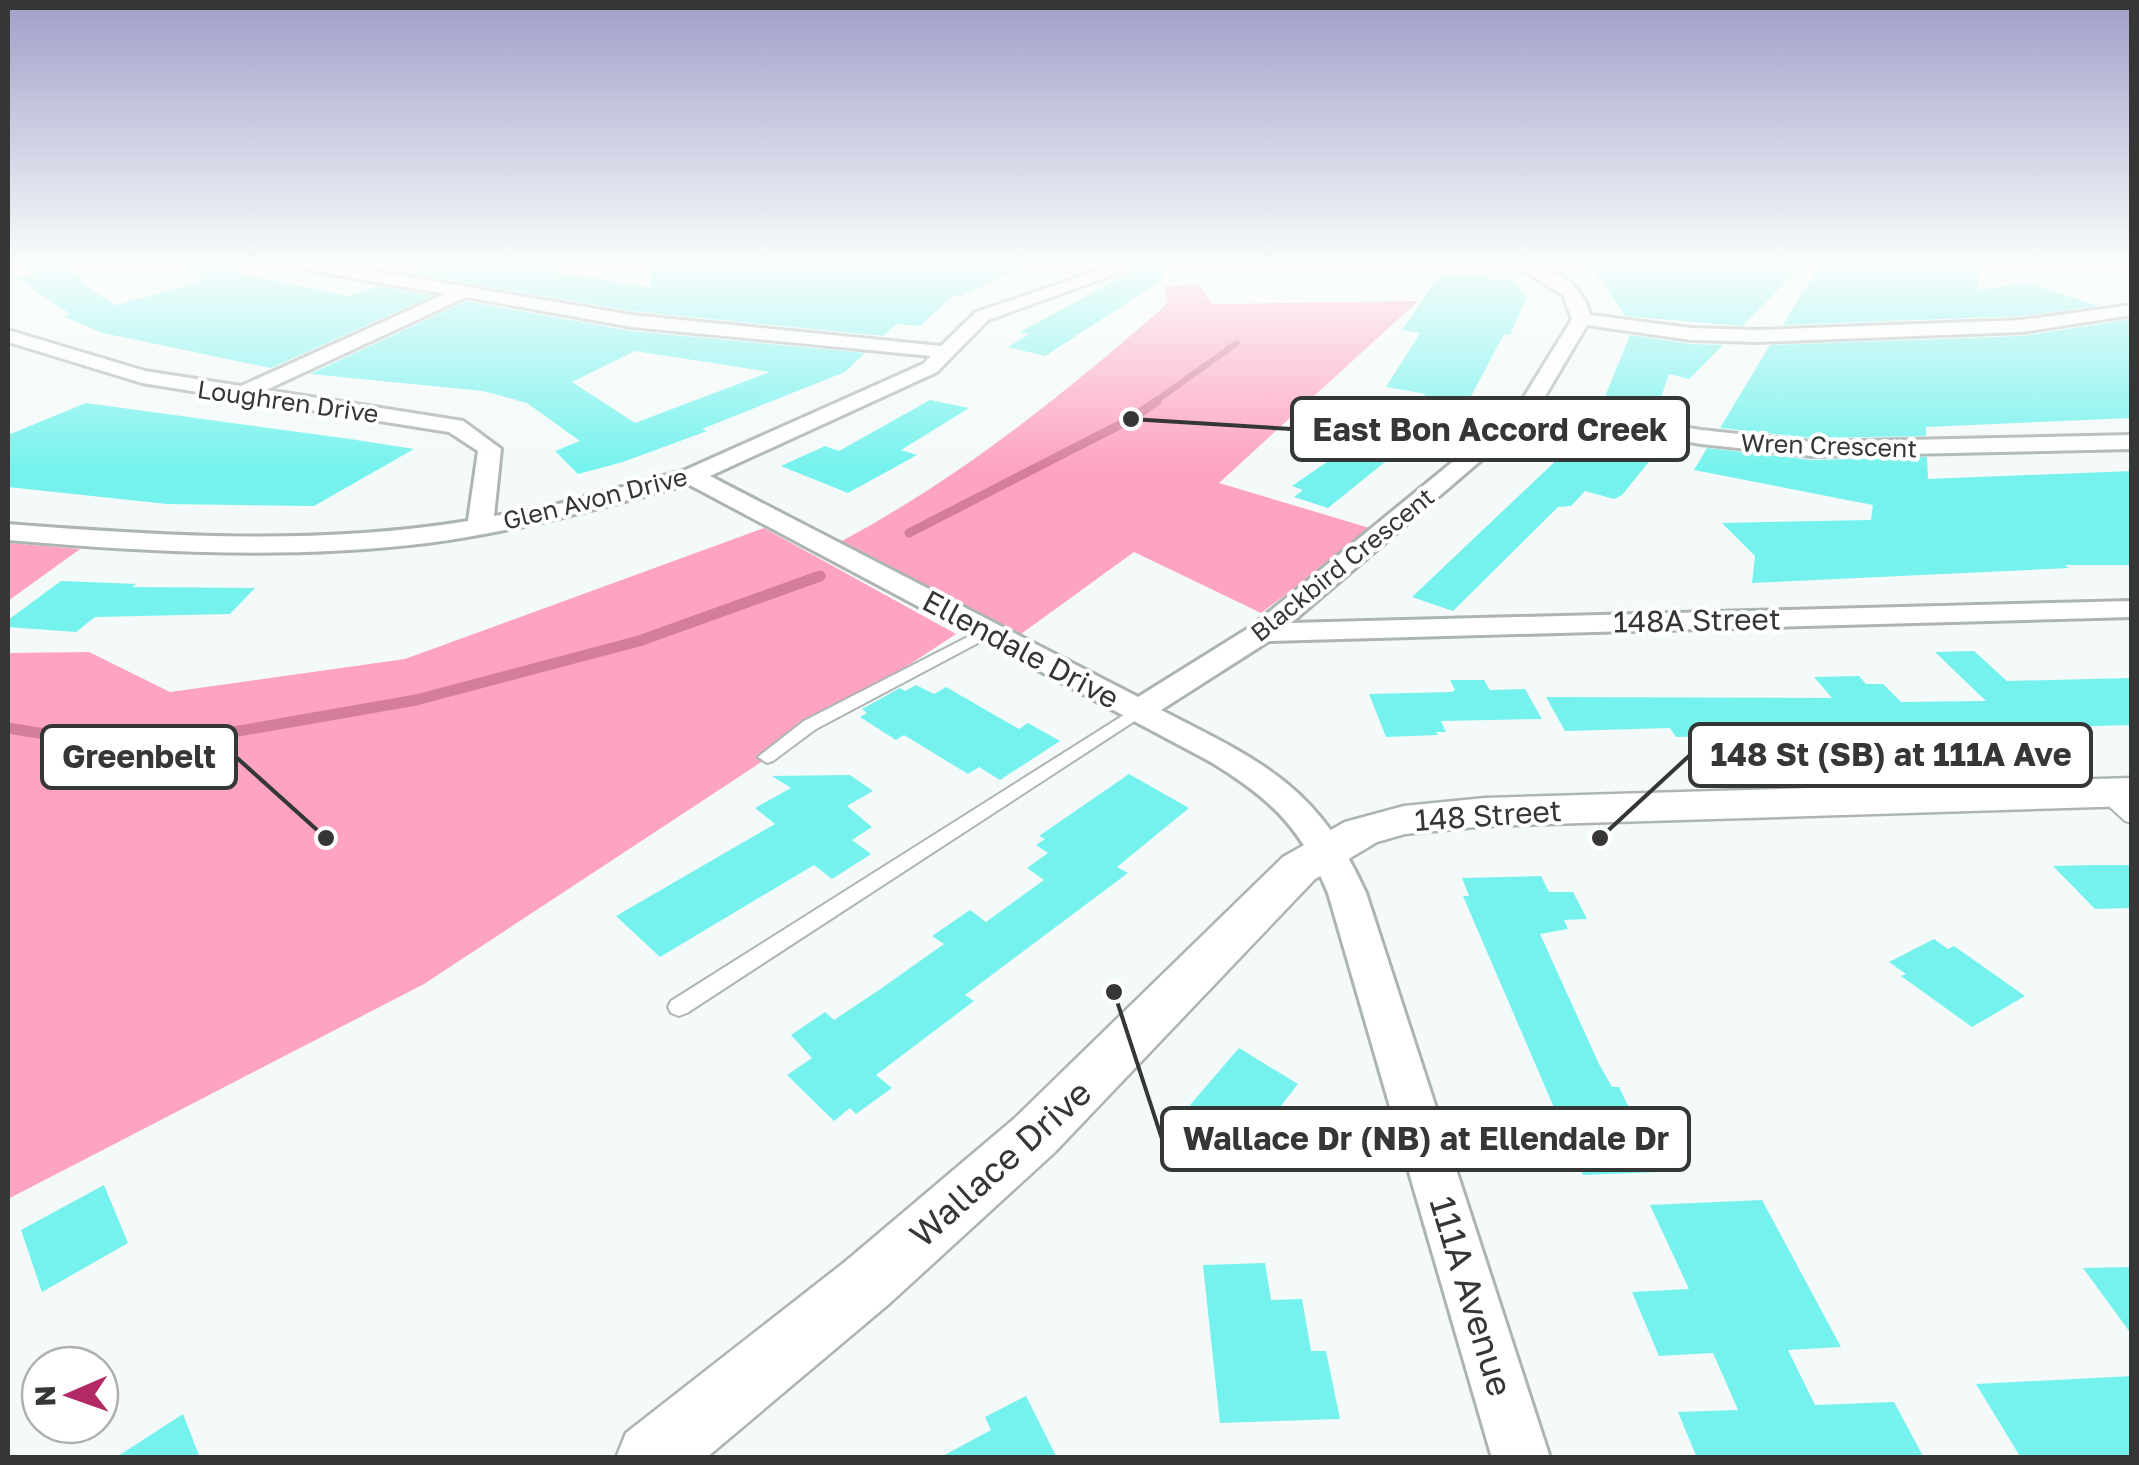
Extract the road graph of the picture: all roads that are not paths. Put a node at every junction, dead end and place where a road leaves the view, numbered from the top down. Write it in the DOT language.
graph roads {
  1 [pos="373,333"];
  2 [pos="764,333"];
  3 [pos="965,333"];
  4 [pos="1573,333"];
  5 [pos="1685,333"];
  6 [pos="1827,333"];
  7 [pos="8,336"];
  8 [pos="947,352"];
  9 [pos="241,394"];
  10 [pos="1529,407"];
  11 [pos="2132,442"];
  12 [pos="691,476"];
  13 [pos="480,526"];
  14 [pos="8,532"];
  15 [pos="2132,609"];
  16 [pos="986,632"];
  17 [pos="1262,632"];
  18 [pos="1138,711"];
  19 [pos="767,757"];
  20 [pos="2123,801"];
  21 [pos="1330,849"];
  22 [pos="678,1007"];
  23 [pos="651,1458"];
  24 [pos="1522,1458"];
  1 -- 9 [label="street"];
  2 -- 8 [label="street"];
  3 -- 8 [label="street, Glen Avon Drive"];
  4 -- 10 [label="street, Blackbird Crescent"];
  5 -- 6 [label="street"];
  7 -- 9 [label="street, Loughren Drive"];
  8 -- 12 [label="street, Glen Avon Drive"];
  9 -- 13 [label="street, Loughren Drive"];
  10 -- 11 [label="street, Wren Crescent"];
  10 -- 17 [label="street, Blackbird Crescent"];
  12 -- 13 [label="street, Glen Avon Drive"];
  12 -- 16 [label="street, Ellendale Drive"];
  13 -- 14 [label="street, Glen Avon Drive"];
  15 -- 17 [label="street, 148A Street"];
  16 -- 18 [label="street, Ellendale Drive"];
  16 -- 19 [label="lane"];
  17 -- 18 [label="street, Blackbird Crescent"];
  18 -- 21 [label="street, Ellendale Drive"];
  18 -- 22 [label="lane"];
  20 -- 21 [label="street, 148 Street"];
  21 -- 23 [label="street, Wallace Drive"];
  21 -- 24 [label="street, 111A Avenue"];
}
